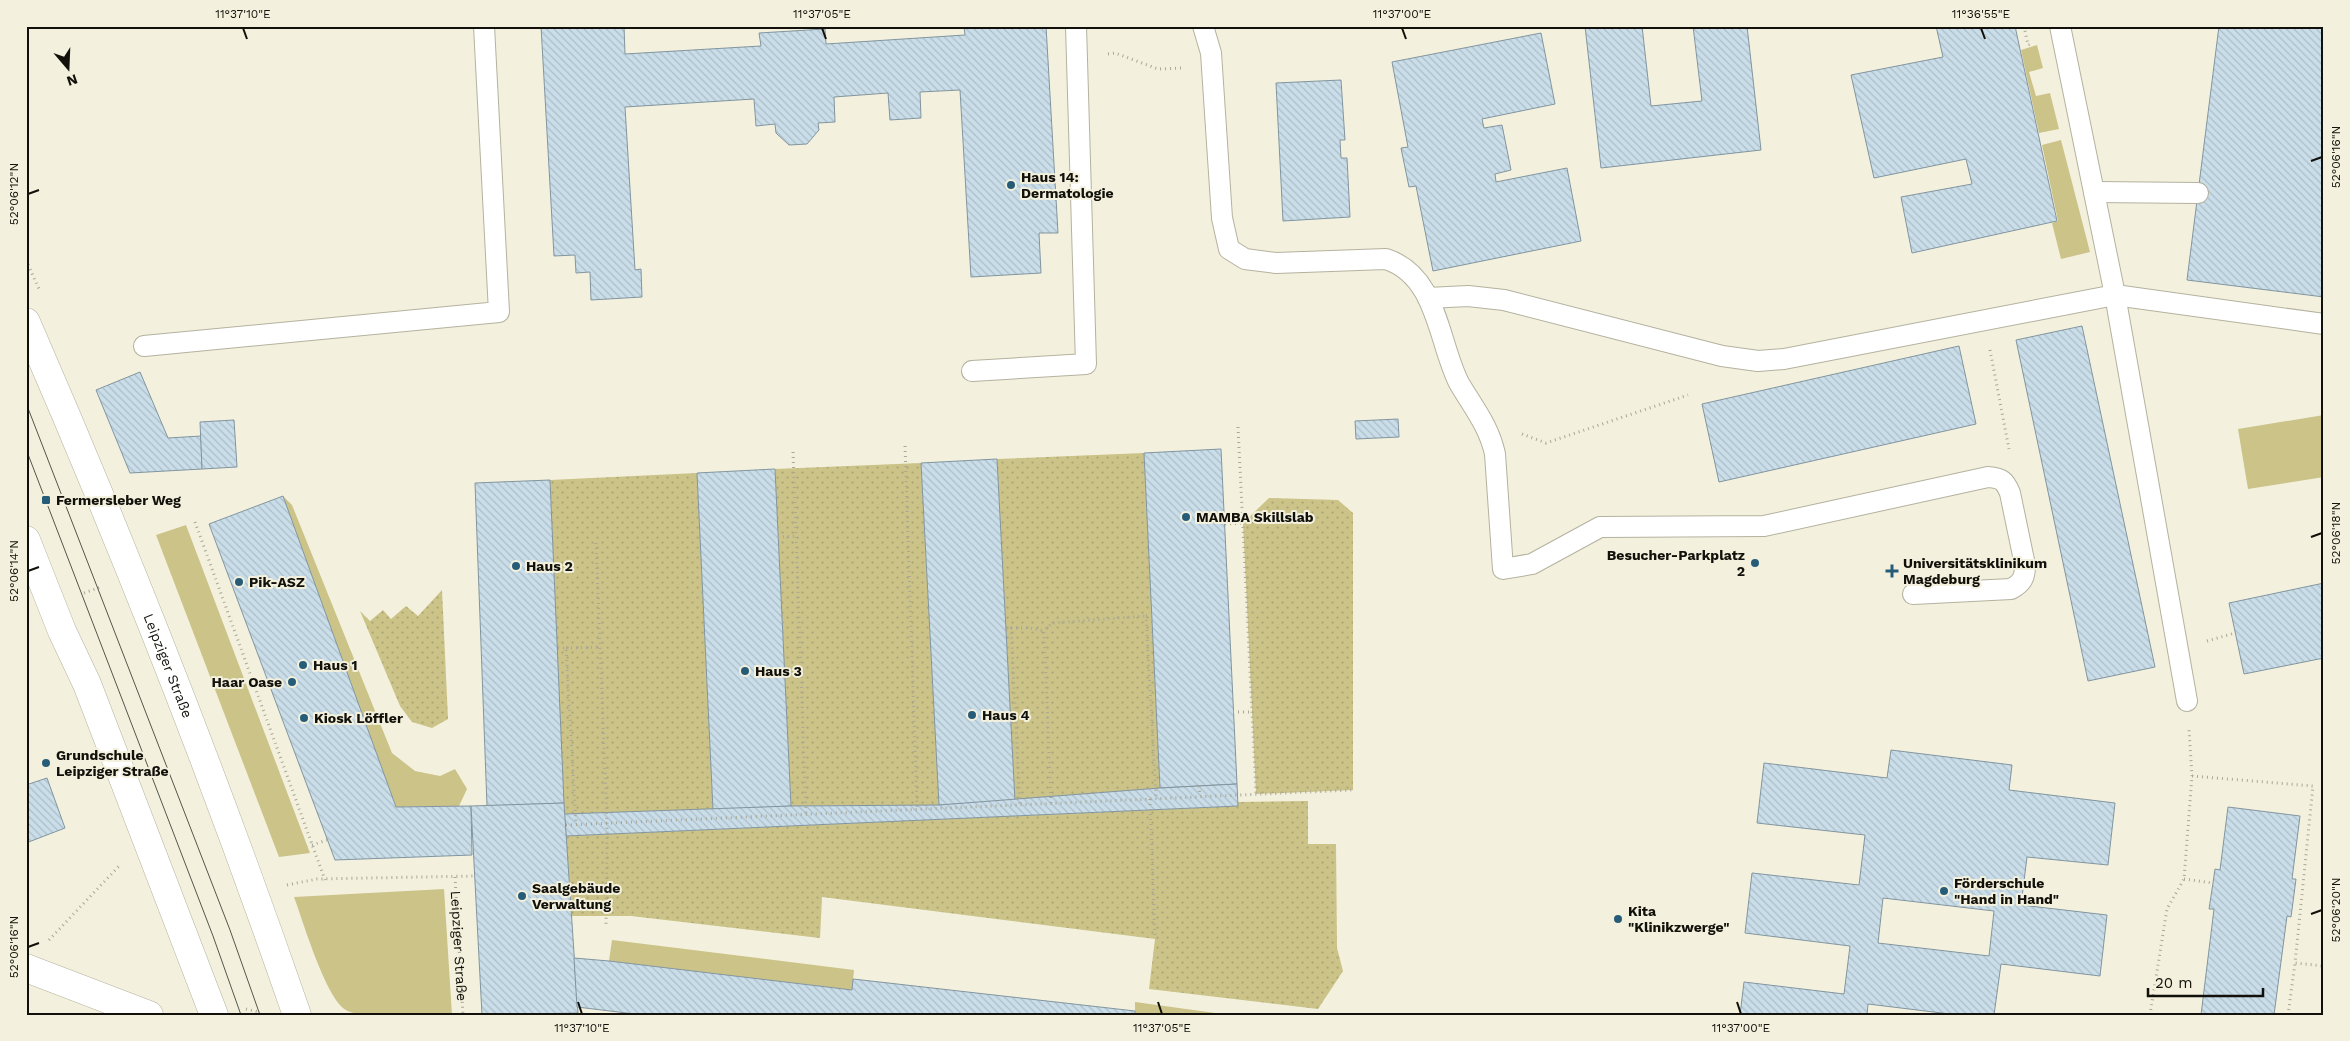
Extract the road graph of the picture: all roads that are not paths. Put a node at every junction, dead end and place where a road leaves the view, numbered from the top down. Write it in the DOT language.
graph roads {
  1 [pos="484,26"];
  2 [pos="1076,26"];
  3 [pos="1203,26"];
  4 [pos="2060,26"];
  5 [pos="2094,192"];
  6 [pos="2198,193"];
  7 [pos="2115,295"];
  8 [pos="1428,298"];
  9 [pos="26,322"];
  10 [pos="2324,324"];
  11 [pos="144,346"];
  12 [pos="972,371"];
  13 [pos="26,540"];
  14 [pos="1913,594"];
  15 [pos="2187,701"];
  16 [pos="26,968"];
  17 [pos="149,1015"];
  18 [pos="214,1015"];
  19 [pos="297,1015"];
  1 -- 11 [label="lane"];
  2 -- 12 [label="lane"];
  3 -- 8 [label="lane"];
  4 -- 5 [label="lane"];
  5 -- 6 [label="lane"];
  5 -- 7 [label="lane"];
  7 -- 8 [label="lane"];
  7 -- 10 [label="lane"];
  7 -- 15 [label="lane"];
  8 -- 14 [label="lane"];
  9 -- 19 [label="main road, Leipziger Straße"];
  13 -- 18 [label="main road"];
  16 -- 17 [label="main road"];
}
